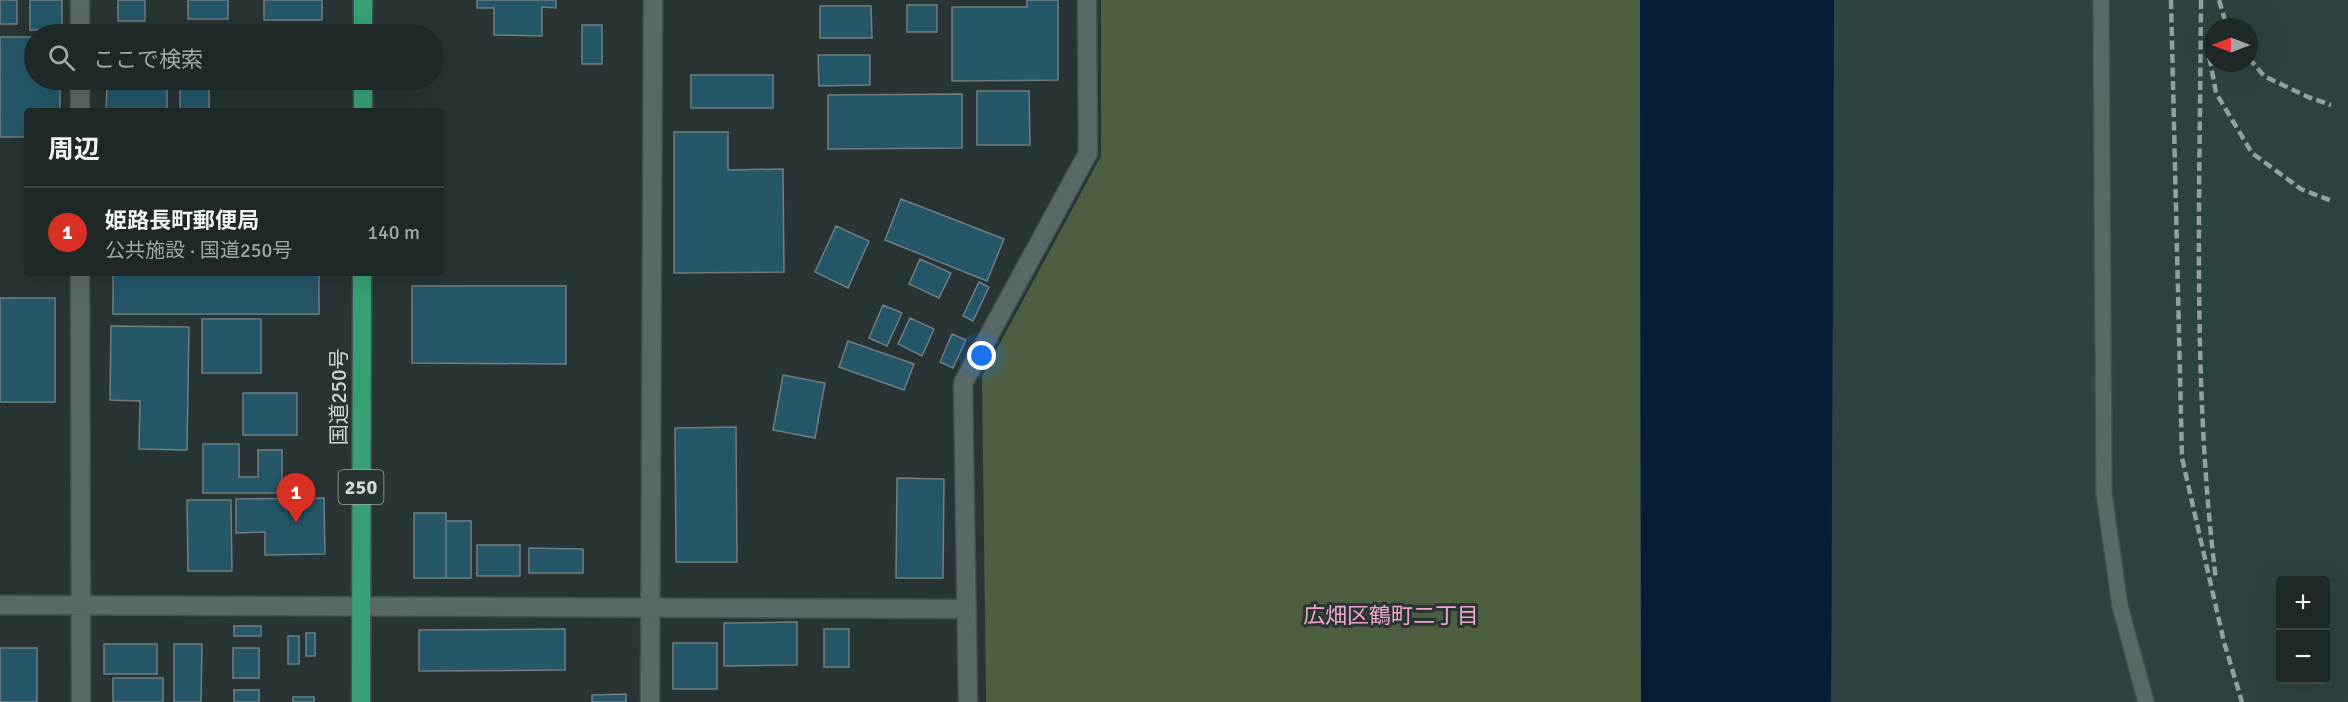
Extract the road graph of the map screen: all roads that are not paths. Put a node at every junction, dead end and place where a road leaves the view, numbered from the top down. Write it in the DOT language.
graph roads {
  1 [pos="80,0"];
  2 [pos="363,0"];
  3 [pos="653,0"];
  4 [pos="1087,0"];
  5 [pos="2101,0"];
  6 [pos="80,24"];
  7 [pos="363,24"];
  8 [pos="80,90"];
  9 [pos="363,90"];
  10 [pos="80,108"];
  11 [pos="363,108"];
  12 [pos="80,276"];
  13 [pos="362,276"];
  14 [pos="0,605"];
  15 [pos="80,606"];
  16 [pos="361,606"];
  17 [pos="651,608"];
  18 [pos="967,609"];
  19 [pos="81,702"];
  20 [pos="361,702"];
  21 [pos="650,702"];
  22 [pos="968,702"];
  23 [pos="2146,702"];
  1 -- 6 [label="street"];
  2 -- 7 [label="highway"];
  3 -- 17 [label="street"];
  4 -- 18 [label="street"];
  5 -- 23 [label="lane"];
  8 -- 10 [label="street"];
  9 -- 11 [label="highway"];
  12 -- 15 [label="street"];
  13 -- 16 [label="highway, 国道250号 / 250"];
  14 -- 15 [label="street"];
  15 -- 16 [label="street"];
  15 -- 19 [label="street"];
  16 -- 17 [label="street"];
  16 -- 20 [label="highway, 国道250号 / 250"];
  17 -- 18 [label="street"];
  17 -- 21 [label="street"];
  18 -- 22 [label="street"];
}
